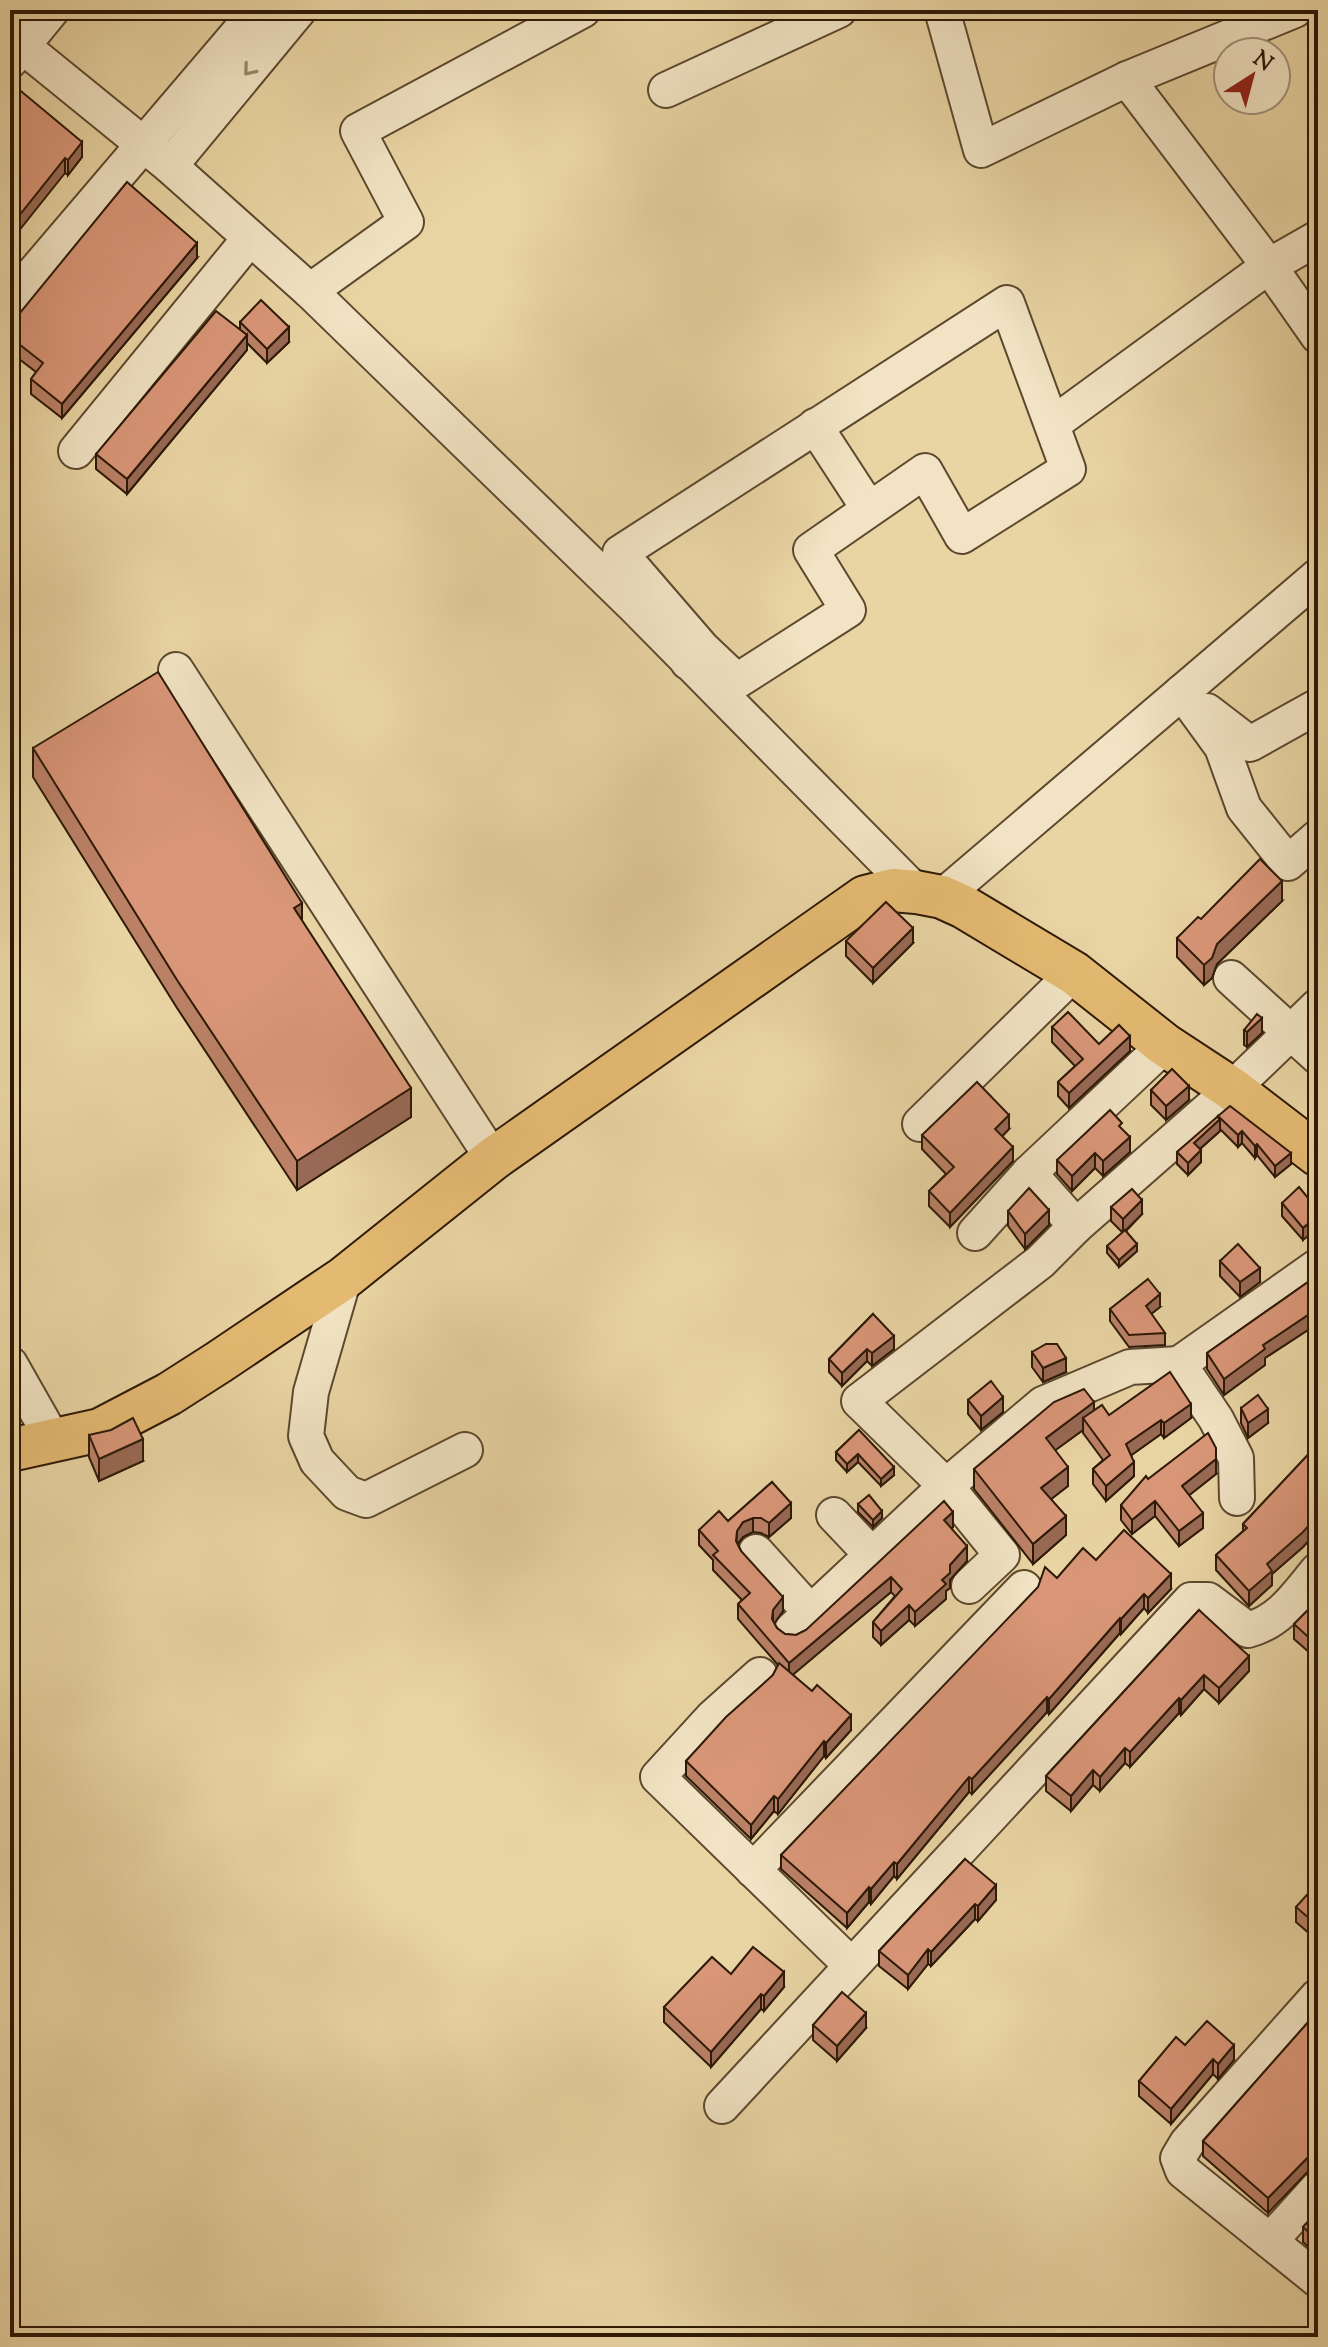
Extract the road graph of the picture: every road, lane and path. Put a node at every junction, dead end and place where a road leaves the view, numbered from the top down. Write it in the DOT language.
graph roads {
  1 [pos="52,10"];
  2 [pos="258,10"];
  3 [pos="299,10"];
  4 [pos="583,10"];
  5 [pos="839,10"];
  6 [pos="942,10"];
  7 [pos="1295,10"];
  8 [pos="14,47"];
  9 [pos="1127,79"];
  10 [pos="666,90"];
  11 [pos="142,146"];
  12 [pos="170,166"];
  13 [pos="250,238"];
  14 [pos="1318,238"];
  15 [pos="1269,266"];
  16 [pos="310,291"];
  17 [pos="10,301"];
  18 [pos="1318,336"];
  19 [pos="1061,418"];
  20 [pos="815,426"];
  21 [pos="76,451"];
  22 [pos="869,509"];
  23 [pos="1318,576"];
  24 [pos="695,655"];
  25 [pos="176,670"];
  26 [pos="1182,692"];
  27 [pos="1318,706"];
  28 [pos="1318,837"];
  29 [pos="929,894"];
  30 [pos="1074,973"];
  31 [pos="1231,978"];
  32 [pos="1318,1006"];
  33 [pos="1291,1032"];
  34 [pos="1165,1045"];
  35 [pos="1318,1057"];
  36 [pos="1232,1089"];
  37 [pos="920,1124"];
  38 [pos="1318,1155"];
  39 [pos="493,1159"];
  40 [pos="1029,1173"];
  41 [pos="1076,1226"];
  42 [pos="975,1233"];
  43 [pos="1318,1266"];
  44 [pos="344,1278"];
  45 [pos="10,1364"];
  46 [pos="1179,1364"];
  47 [pos="52,1438"];
  48 [pos="10,1450"];
  49 [pos="465,1450"];
  50 [pos="946,1486"];
  51 [pos="1237,1498"];
  52 [pos="834,1515"];
  53 [pos="756,1552"];
  54 [pos="871,1554"];
  55 [pos="1318,1570"];
  56 [pos="969,1586"];
  57 [pos="1024,1588"];
  58 [pos="760,1675"];
  59 [pos="753,1870"];
  60 [pos="851,1965"];
  61 [pos="1318,1996"];
  62 [pos="722,2106"];
  63 [pos="1318,2188"];
  64 [pos="1270,2241"];
  65 [pos="1318,2280"];
  1 -- 8 [label="street"];
  2 -- 11 [label="street"];
  3 -- 12 [label="street, one-way"];
  4 -- 16 [label="street"];
  5 -- 10 [label="street"];
  6 -- 9 [label="street"];
  7 -- 9 [label="street"];
  8 -- 11 [label="street"];
  9 -- 15 [label="street"];
  11 -- 12 [label="street"];
  11 -- 17 [label="street"];
  12 -- 13 [label="street"];
  13 -- 16 [label="street"];
  13 -- 21 [label="street"];
  14 -- 15 [label="street"];
  15 -- 18 [label="street"];
  15 -- 19 [label="street"];
  16 -- 24 [label="street"];
  20 -- 22 [label="street"];
  20 -- 22 [label="street"];
  20 -- 24 [label="street"];
  22 -- 24 [label="street"];
  23 -- 26 [label="street"];
  24 -- 29 [label="street"];
  25 -- 39 [label="street"];
  26 -- 27 [label="street"];
  26 -- 28 [label="street"];
  26 -- 29 [label="street"];
  29 -- 30 [label="main road"];
  29 -- 39 [label="main road"];
  30 -- 34 [label="main road"];
  30 -- 37 [label="street"];
  31 -- 33 [label="street"];
  32 -- 33 [label="street"];
  33 -- 35 [label="street"];
  33 -- 36 [label="street"];
  34 -- 36 [label="main road"];
  34 -- 40 [label="street"];
  36 -- 38 [label="main road"];
  36 -- 41 [label="street"];
  39 -- 44 [label="main road"];
  40 -- 41 [label="street"];
  40 -- 42 [label="street"];
  41 -- 50 [label="street"];
  43 -- 46 [label="street"];
  44 -- 47 [label="main road"];
  44 -- 49 [label="street"];
  45 -- 47 [label="street"];
  46 -- 50 [label="street"];
  46 -- 51 [label="street"];
  47 -- 48 [label="main road"];
  50 -- 54 [label="street"];
  50 -- 56 [label="street"];
  52 -- 54 [label="street"];
  53 -- 54 [label="street"];
  55 -- 60 [label="street"];
  57 -- 59 [label="street"];
  58 -- 59 [label="street"];
  59 -- 60 [label="street"];
  60 -- 62 [label="street"];
  61 -- 64 [label="street"];
  63 -- 64 [label="street"];
  64 -- 65 [label="street"];
}
